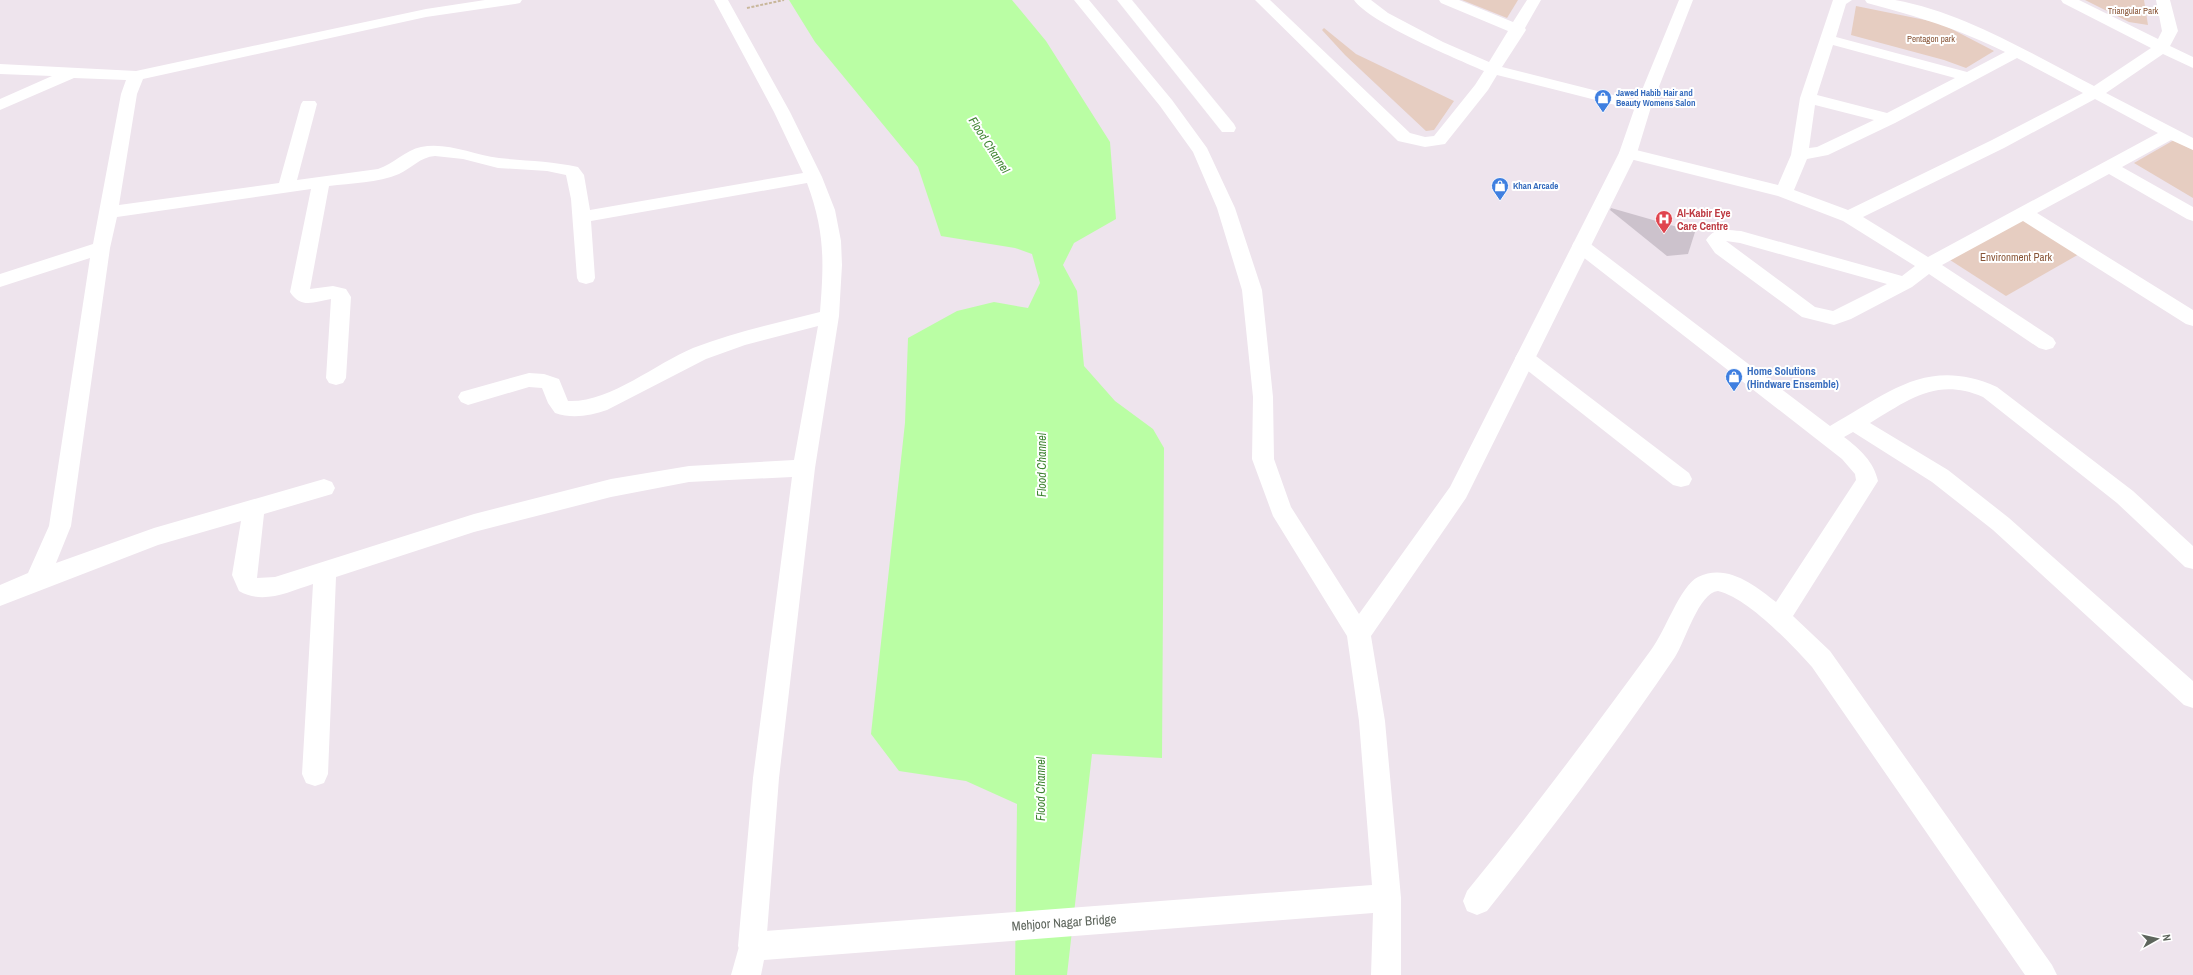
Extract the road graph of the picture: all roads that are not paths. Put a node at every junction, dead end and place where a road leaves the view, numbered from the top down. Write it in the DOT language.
graph roads {
  1 [pos="515,0"];
  2 [pos="721,0"];
  3 [pos="1081,0"];
  4 [pos="1124,0"];
  5 [pos="1262,0"];
  6 [pos="1361,0"];
  7 [pos="1446,0"];
  8 [pos="1534,0"];
  9 [pos="1686,0"];
  10 [pos="1845,0"];
  11 [pos="1872,0"];
  12 [pos="2068,0"];
  13 [pos="2163,0"];
  14 [pos="1518,30"];
  15 [pos="1828,39"];
  16 [pos="2162,47"];
  17 [pos="2016,52"];
  18 [pos="2193,63"];
  19 [pos="0,69"];
  20 [pos="1493,69"];
  21 [pos="73,72"];
  22 [pos="136,76"];
  23 [pos="1968,77"];
  24 [pos="2095,93"];
  25 [pos="1808,98"];
  26 [pos="309,104"];
  27 [pos="0,105"];
  28 [pos="1643,107"];
  29 [pos="1889,119"];
  30 [pos="1228,128"];
  31 [pos="2171,133"];
  32 [pos="2193,145"];
  33 [pos="1628,153"];
  34 [pos="1800,155"];
  35 [pos="2108,166"];
  36 [pos="813,177"];
  37 [pos="321,181"];
  38 [pos="288,185"];
  39 [pos="1784,192"];
  40 [pos="109,212"];
  41 [pos="2024,213"];
  42 [pos="2193,215"];
  43 [pos="582,217"];
  44 [pos="1849,218"];
  45 [pos="1581,246"];
  46 [pos="101,248"];
  47 [pos="1928,265"];
  48 [pos="586,278"];
  49 [pos="0,281"];
  50 [pos="1905,283"];
  51 [pos="830,316"];
  52 [pos="2193,319"];
  53 [pos="2046,343"];
  54 [pos="1525,358"];
  55 [pos="336,378"];
  56 [pos="468,397"];
  57 [pos="1854,423"];
  58 [pos="1829,436"];
  59 [pos="804,468"];
  60 [pos="1681,480"];
  61 [pos="324,488"];
  62 [pos="254,508"];
  63 [pos="2193,560"];
  64 [pos="325,571"];
  65 [pos="37,580"];
  66 [pos="0,596"];
  67 [pos="1780,617"];
  68 [pos="1359,634"];
  69 [pos="2193,697"];
  70 [pos="315,774"];
  71 [pos="1387,898"];
  72 [pos="1477,901"];
  73 [pos="752,946"];
  74 [pos="746,975"];
  75 [pos="1386,975"];
  76 [pos="2042,975"];
  1 -- 22 [label="street"];
  2 -- 36 [label="street"];
  3 -- 68 [label="street"];
  4 -- 30 [label="street"];
  5 -- 20 [label="street"];
  6 -- 20 [label="street"];
  7 -- 14 [label="street"];
  8 -- 14 [label="street"];
  9 -- 28 [label="street"];
  10 -- 15 [label="street"];
  11 -- 17 [label="street"];
  12 -- 16 [label="street"];
  13 -- 16 [label="street"];
  14 -- 20 [label="street"];
  15 -- 23 [label="street"];
  15 -- 25 [label="street"];
  16 -- 18 [label="street"];
  16 -- 24 [label="street"];
  17 -- 23 [label="street"];
  17 -- 24 [label="street"];
  19 -- 21 [label="street"];
  20 -- 28 [label="street"];
  21 -- 22 [label="street"];
  21 -- 27 [label="street"];
  22 -- 40 [label="street"];
  23 -- 29 [label="street"];
  24 -- 31 [label="street"];
  24 -- 44 [label="street"];
  25 -- 29 [label="street"];
  25 -- 34 [label="street"];
  26 -- 38 [label="street"];
  28 -- 33 [label="street"];
  29 -- 34 [label="street"];
  31 -- 32 [label="street"];
  31 -- 35 [label="street"];
  33 -- 39 [label="street"];
  33 -- 45 [label="street"];
  34 -- 39 [label="street"];
  35 -- 41 [label="street"];
  35 -- 42 [label="street"];
  36 -- 43 [label="street"];
  36 -- 51 [label="street"];
  37 -- 38 [label="street"];
  37 -- 43 [label="street"];
  37 -- 55 [label="street"];
  38 -- 40 [label="street"];
  39 -- 44 [label="street"];
  40 -- 46 [label="street"];
  41 -- 47 [label="street"];
  41 -- 52 [label="street"];
  43 -- 48 [label="street"];
  44 -- 47 [label="street"];
  45 -- 54 [label="street"];
  45 -- 58 [label="street"];
  46 -- 49 [label="street"];
  46 -- 65 [label="street"];
  47 -- 50 [label="street"];
  47 -- 53 [label="street"];
  50 -- 50 [label="street"];
  51 -- 56 [label="street"];
  51 -- 59 [label="street"];
  54 -- 60 [label="street"];
  54 -- 68 [label="street"];
  57 -- 58 [label="street"];
  57 -- 63 [label="street"];
  57 -- 69 [label="street"];
  58 -- 67 [label="street"];
  59 -- 64 [label="street"];
  59 -- 73 [label="street"];
  61 -- 62 [label="street"];
  62 -- 64 [label="street"];
  62 -- 65 [label="street"];
  64 -- 70 [label="street"];
  65 -- 66 [label="street"];
  67 -- 72 [label="street"];
  67 -- 76 [label="street"];
  68 -- 71 [label="street"];
  71 -- 73 [label="street, Mehjoor Nagar Bridge"];
  71 -- 75 [label="street"];
  73 -- 74 [label="street"];
}
